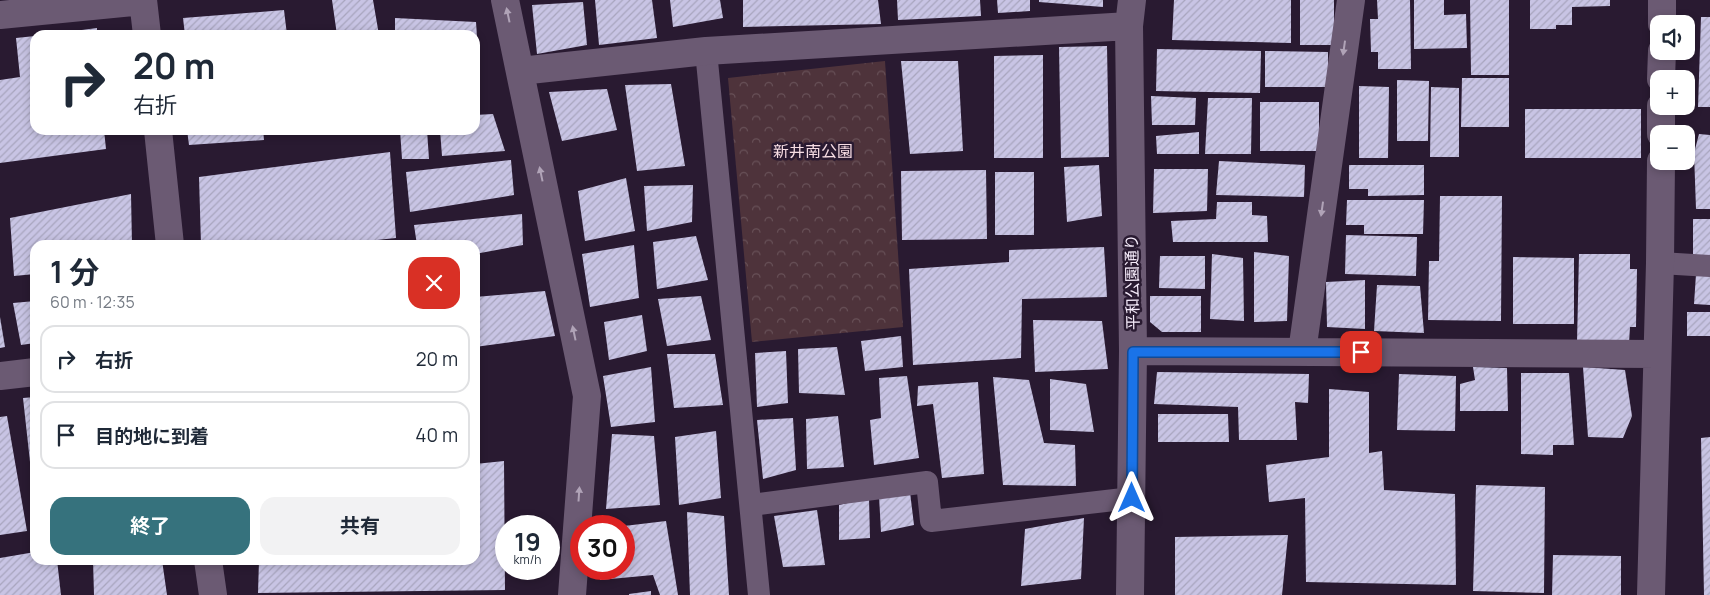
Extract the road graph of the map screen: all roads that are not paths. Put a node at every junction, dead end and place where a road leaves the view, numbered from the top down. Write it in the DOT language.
graph roads {
  1 [pos="505,0"];
  2 [pos="1351,0"];
  3 [pos="1662,0"];
  4 [pos="143,1"];
  5 [pos="1130,13"];
  6 [pos="0,15"];
  7 [pos="1662,15"];
  8 [pos="146,30"];
  9 [pos="706,52"];
  10 [pos="520,72"];
  11 [pos="159,135"];
  12 [pos="1661,170"];
  13 [pos="169,240"];
  14 [pos="1660,263"];
  15 [pos="1710,266"];
  16 [pos="1133,352"];
  17 [pos="1302,352"];
  18 [pos="1657,354"];
  19 [pos="30,373"];
  20 [pos="0,376"];
  21 [pos="1132,498"];
  22 [pos="751,504"];
  23 [pos="209,565"];
  24 [pos="213,595"];
  25 [pos="572,595"];
  26 [pos="759,595"];
  27 [pos="1130,595"];
  28 [pos="1651,595"];
  10 -- 1 [label="street, one-way"];
  2 -- 17 [label="street, one-way"];
  3 -- 7 [label="street"];
  4 -- 6 [label="street"];
  4 -- 8 [label="street"];
  5 -- 9 [label="street"];
  5 -- 16 [label="street, 平和公園通り"];
  9 -- 10 [label="street"];
  9 -- 22 [label="lane"];
  25 -- 10 [label="street, one-way"];
  11 -- 13 [label="street"];
  12 -- 14 [label="street"];
  14 -- 15 [label="lane"];
  14 -- 18 [label="street"];
  16 -- 17 [label="street"];
  16 -- 21 [label="street, 平和公園通り"];
  17 -- 18 [label="street"];
  18 -- 28 [label="street"];
  19 -- 20 [label="street"];
  21 -- 22 [label="lane"];
  21 -- 27 [label="street, 平和公園通り"];
  22 -- 26 [label="lane"];
  23 -- 24 [label="street"];
}
